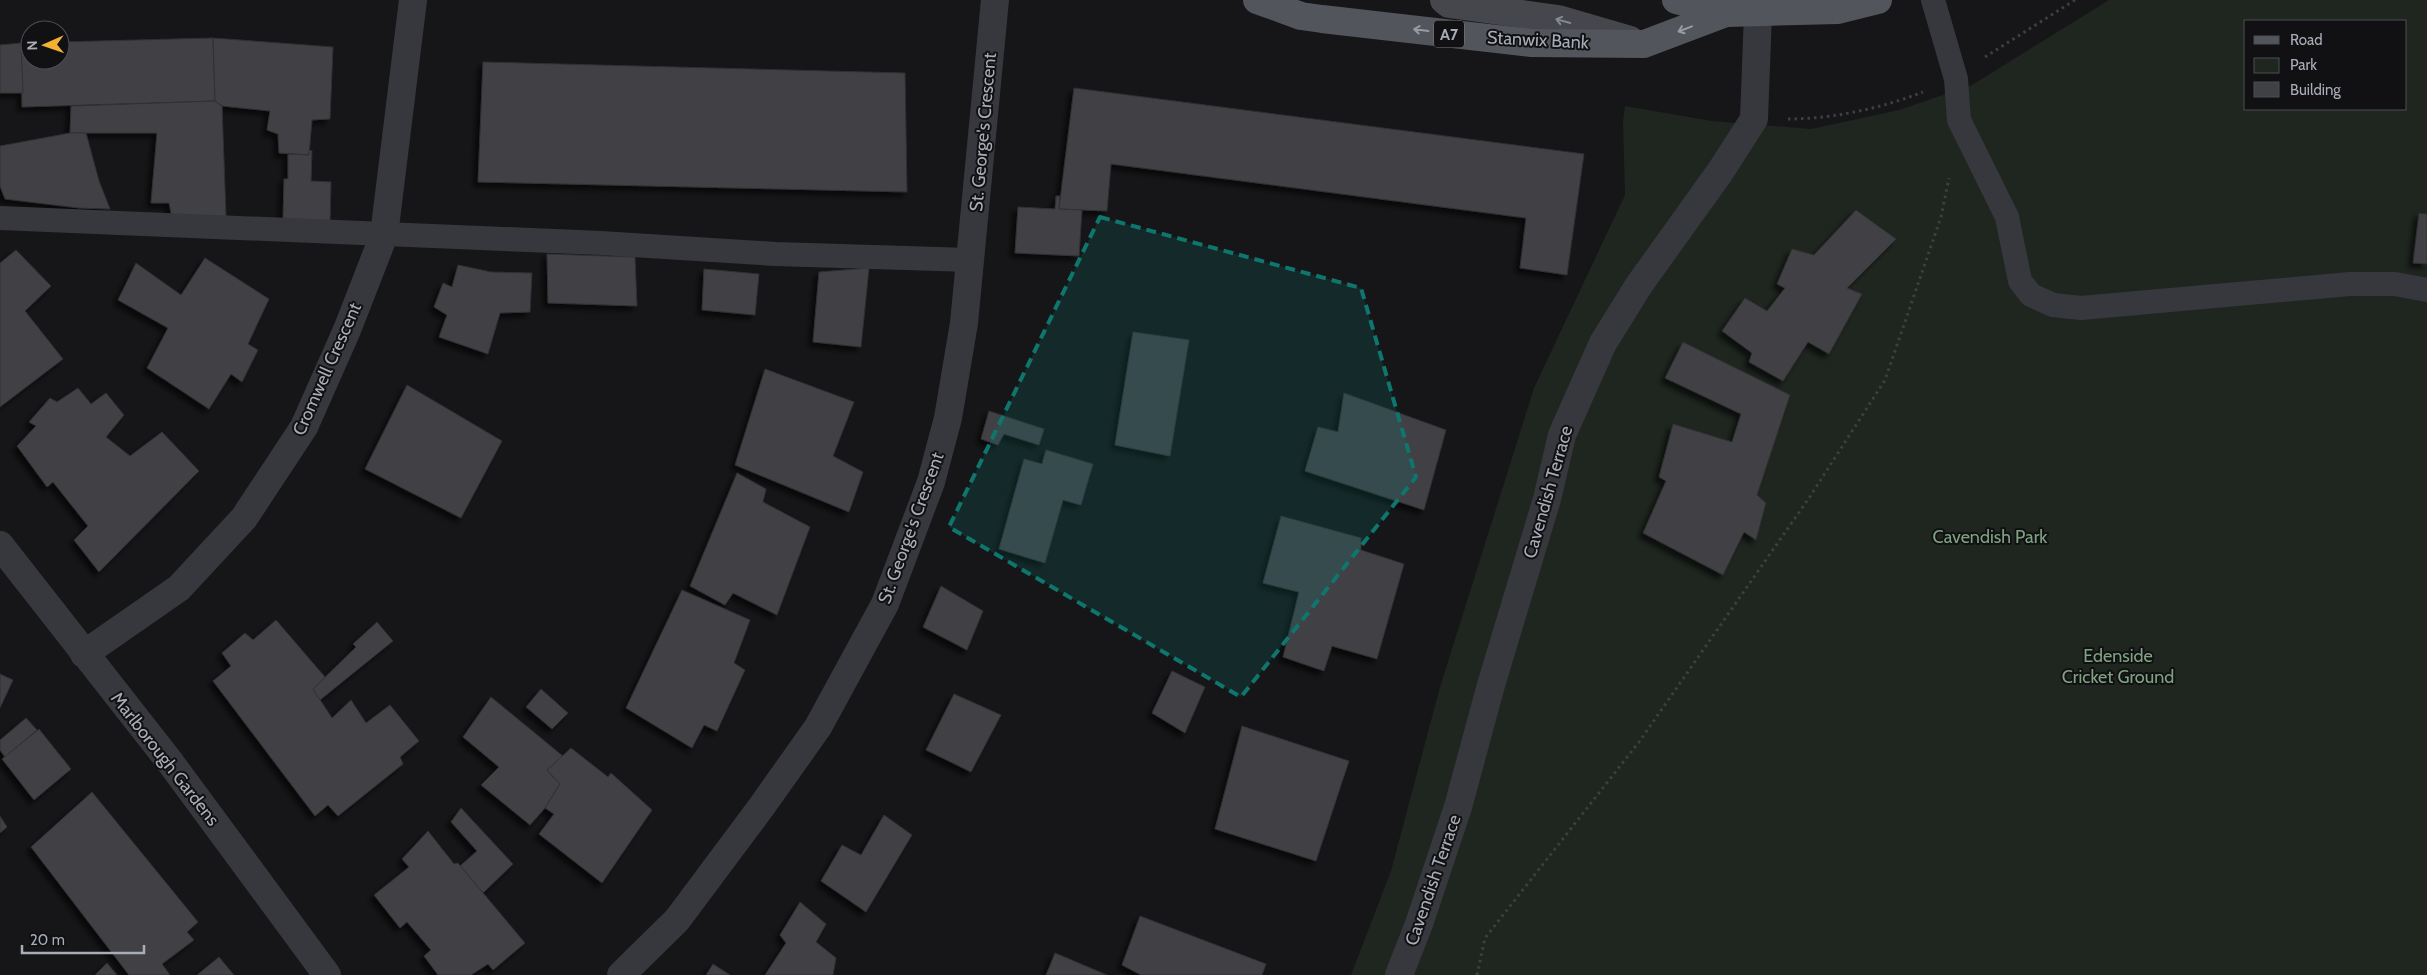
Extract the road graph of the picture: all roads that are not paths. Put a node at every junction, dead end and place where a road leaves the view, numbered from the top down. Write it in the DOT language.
graph roads {
  1 [pos="413,0"];
  2 [pos="995,0"];
  3 [pos="1257,0"];
  4 [pos="1444,0"];
  5 [pos="1676,0"];
  6 [pos="1878,0"];
  7 [pos="1933,0"];
  8 [pos="1726,13"];
  9 [pos="1758,13"];
  10 [pos="1644,44"];
  11 [pos="0,218"];
  12 [pos="384,236"];
  13 [pos="970,260"];
  14 [pos="2427,290"];
  15 [pos="0,545"];
  16 [pos="84,654"];
  17 [pos="328,975"];
  18 [pos="621,975"];
  19 [pos="1398,975"];
  1 -- 12 [label="street, Cromwell Crescent"];
  2 -- 13 [label="street, St. George's Crescent"];
  10 -- 3 [label="main road, Stanwix Bank / A7, one-way"];
  10 -- 4 [label="main road, one-way"];
  5 -- 8 [label="main road, Stanwix Bank / A7"];
  6 -- 9 [label="main road, Stanwix Bank / A7"];
  7 -- 14 [label="lane"];
  8 -- 9 [label="main road, Stanwix Bank / A7"];
  8 -- 10 [label="main road, Stanwix Bank / A7, one-way"];
  9 -- 19 [label="street, Cavendish Terrace"];
  11 -- 12 [label="lane"];
  12 -- 13 [label="lane"];
  12 -- 16 [label="street, Cromwell Crescent"];
  13 -- 18 [label="street, St. George's Crescent"];
  15 -- 16 [label="street, Marlborough Gardens"];
  16 -- 17 [label="street, Marlborough Gardens"];
}
